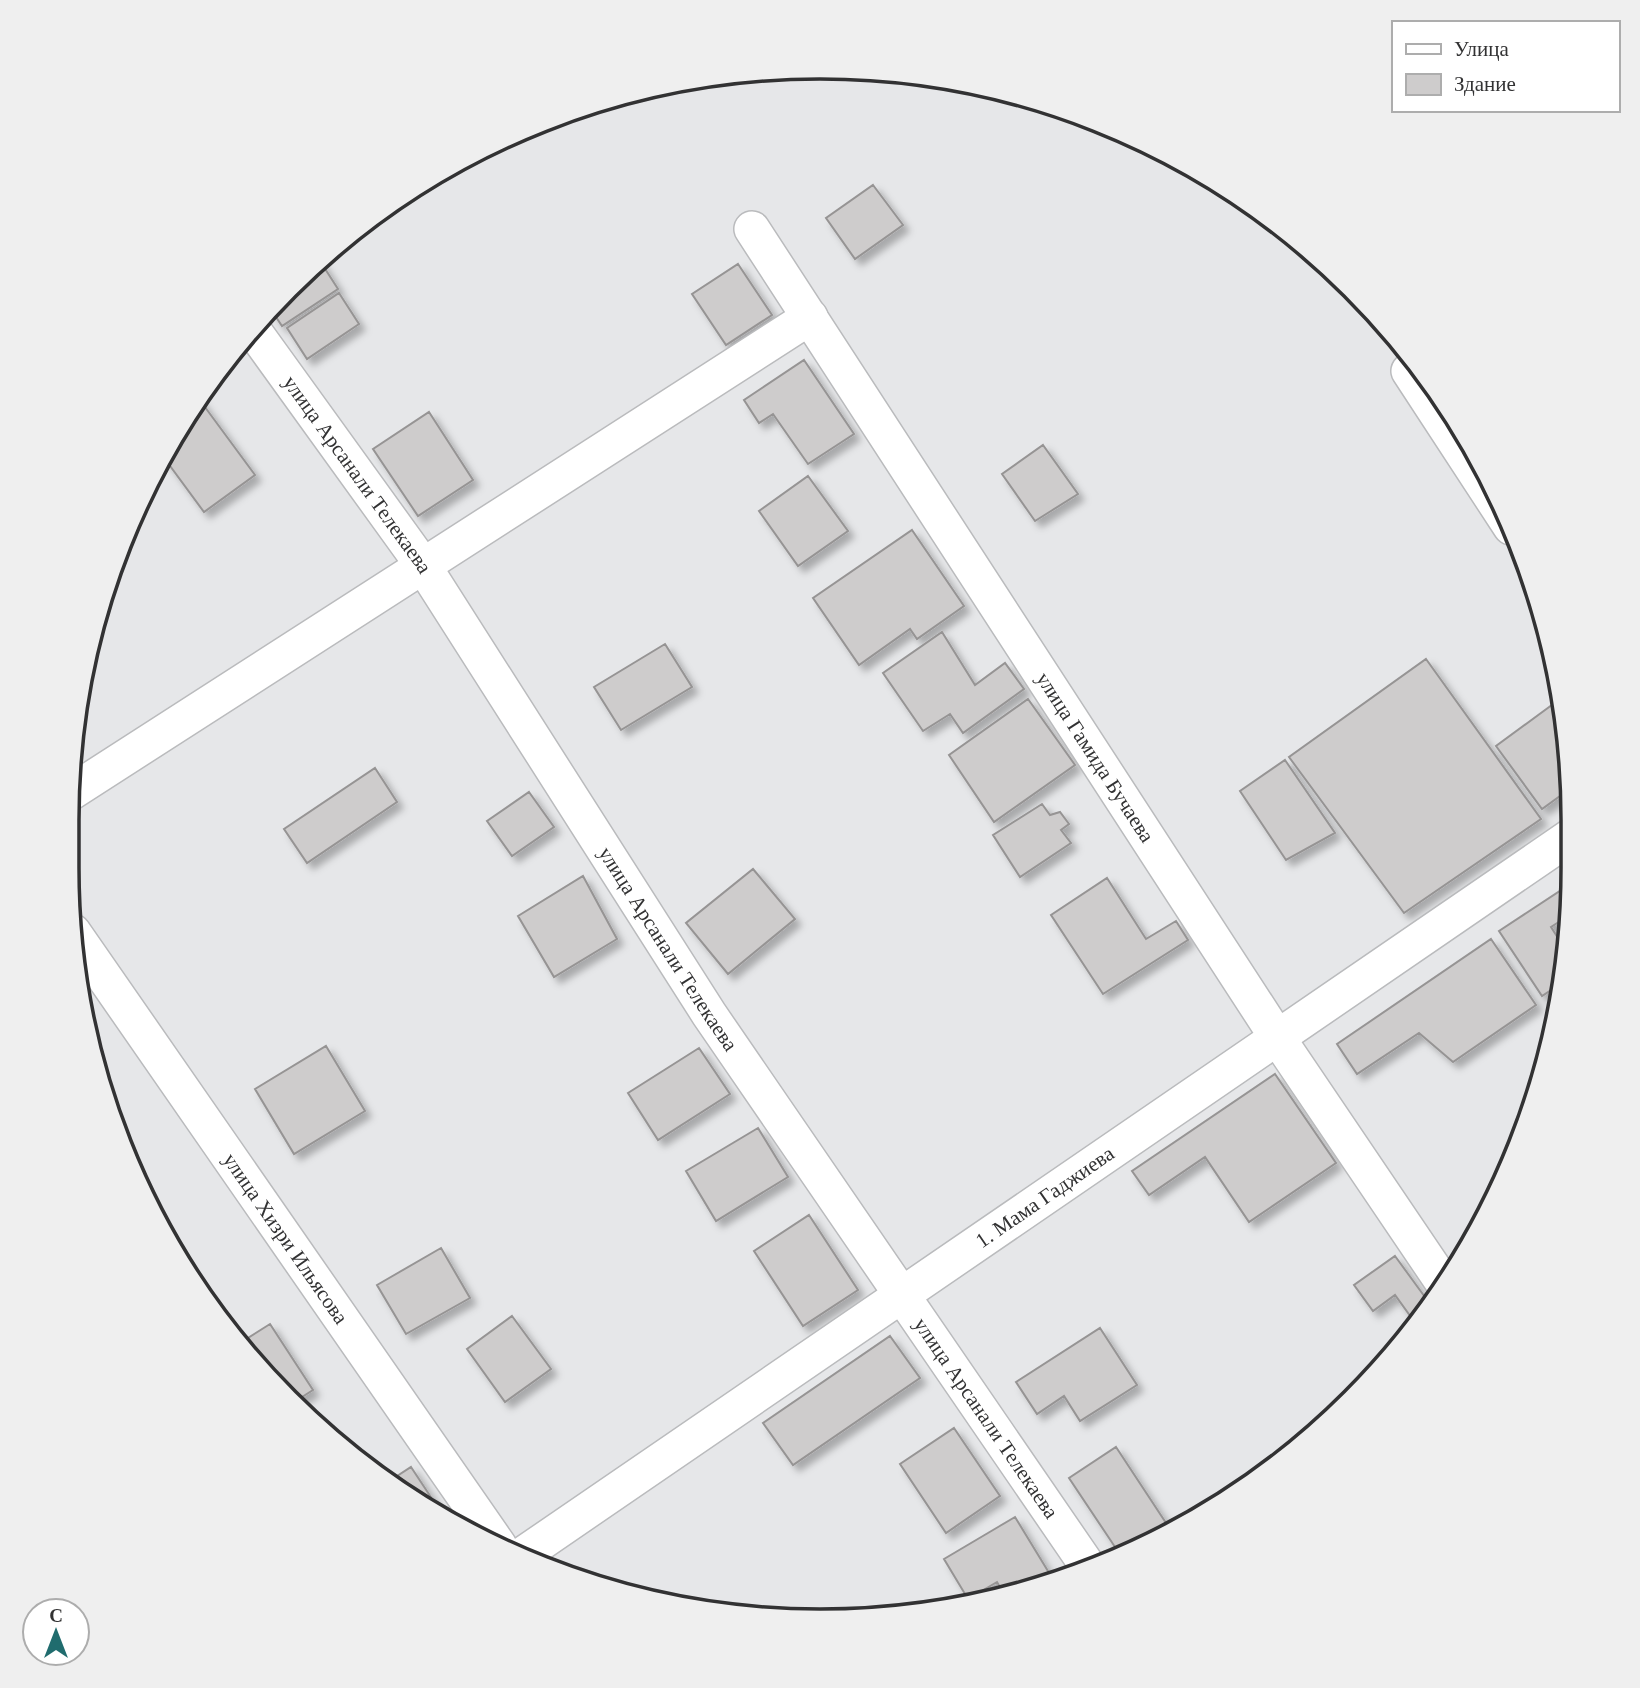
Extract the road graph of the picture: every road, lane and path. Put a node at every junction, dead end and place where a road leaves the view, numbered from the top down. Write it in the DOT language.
graph roads {
  1 [pos="752,229"];
  2 [pos="810,317"];
  3 [pos="258,337"];
  4 [pos="1409,372"];
  5 [pos="1472,468"];
  6 [pos="422,564"];
  7 [pos="80,787"];
  8 [pos="1561,843"];
  9 [pos="83,948"];
  10 [pos="1277,1037"];
  11 [pos="1439,1276"];
  12 [pos="902,1294"];
  13 [pos="489,1531"];
  14 [pos="530,1550"];
  15 [pos="1084,1560"];
  1 -- 2 [label="street, улица Гамида Бучаева"];
  2 -- 6 [label="street"];
  2 -- 10 [label="street, улица Гамида Бучаева"];
  3 -- 6 [label="street, улица Арсанали Телекаева"];
  4 -- 5 [label="street"];
  6 -- 7 [label="street"];
  6 -- 12 [label="street, улица Арсанали Телекаева"];
  8 -- 10 [label="street, 1. Мама Гаджиева"];
  9 -- 13 [label="street, улица Хизри Ильясова"];
  10 -- 11 [label="street, улица Гамида Бучаева"];
  10 -- 12 [label="street, 1. Мама Гаджиева"];
  12 -- 14 [label="street, 1. Мама Гаджиева"];
  12 -- 15 [label="street, улица Арсанали Телекаева"];
}
